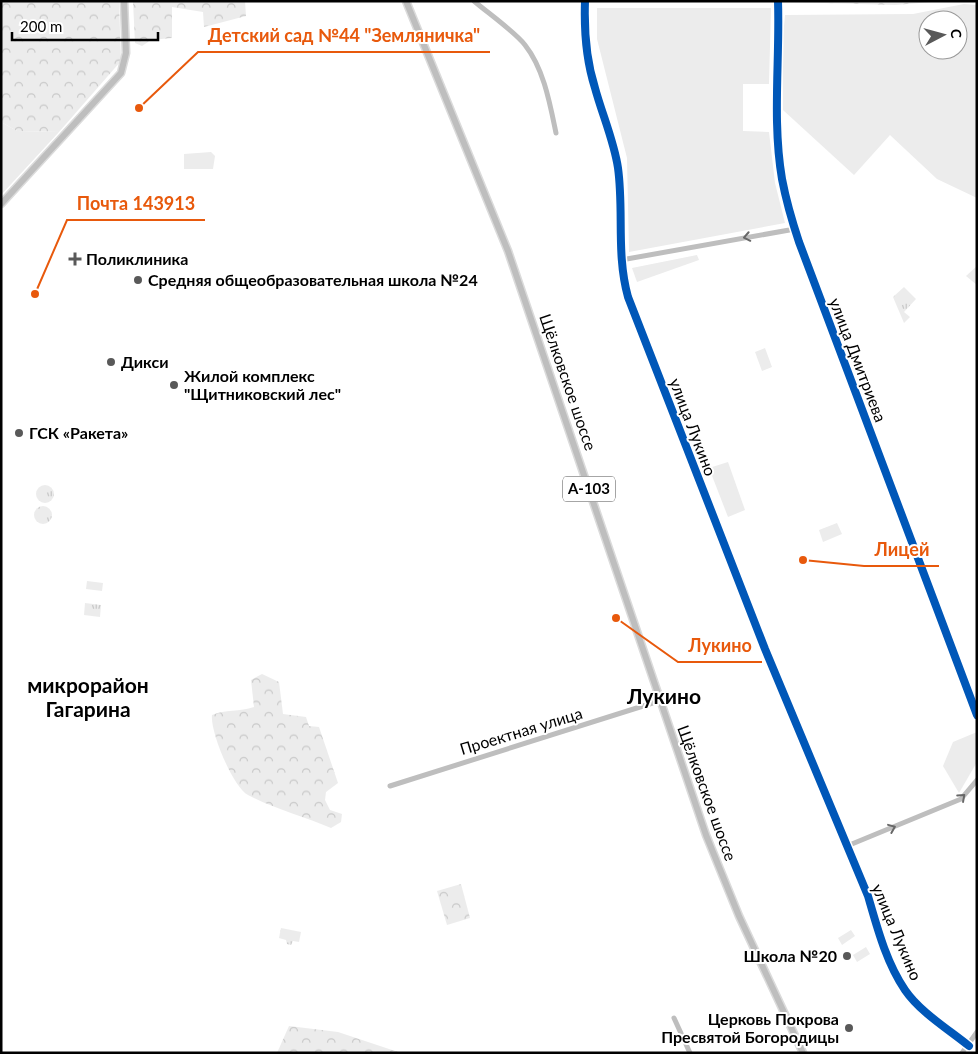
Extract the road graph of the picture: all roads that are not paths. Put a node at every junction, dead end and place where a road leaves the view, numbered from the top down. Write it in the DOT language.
graph roads {
  1 [pos="124,1"];
  2 [pos="406,1"];
  3 [pos="474,1"];
  4 [pos="585,1"];
  5 [pos="778,1"];
  6 [pos="556,133"];
  7 [pos="1,204"];
  8 [pos="795,229"];
  9 [pos="621,260"];
  10 [pos="659,701"];
  11 [pos="977,715"];
  12 [pos="977,780"];
  13 [pos="390,786"];
  14 [pos="847,846"];
  15 [pos="674,1018"];
  16 [pos="977,1032"];
  17 [pos="968,1046"];
  18 [pos="690,1053"];
  19 [pos="803,1053"];
  20 [pos="962,1053"];
  1 -- 7 [label="main road"];
  2 -- 10 [label="main road, Щёлковское шоссе / А-103"];
  3 -- 6 [label="street"];
  4 -- 9 [label="street, улица Лукино"];
  5 -- 8 [label="street, улица Дмитриева"];
  8 -- 9 [label="street, one-way"];
  8 -- 11 [label="street, улица Дмитриева"];
  9 -- 14 [label="street, улица Лукино"];
  10 -- 13 [label="street, Проектная улица"];
  10 -- 19 [label="main road, Щёлковское шоссе / А-103"];
  14 -- 12 [label="street, one-way"];
  14 -- 17 [label="street, улица Лукино"];
  15 -- 18 [label="street"];
  16 -- 17 [label="street"];
  17 -- 20 [label="street"];
}
